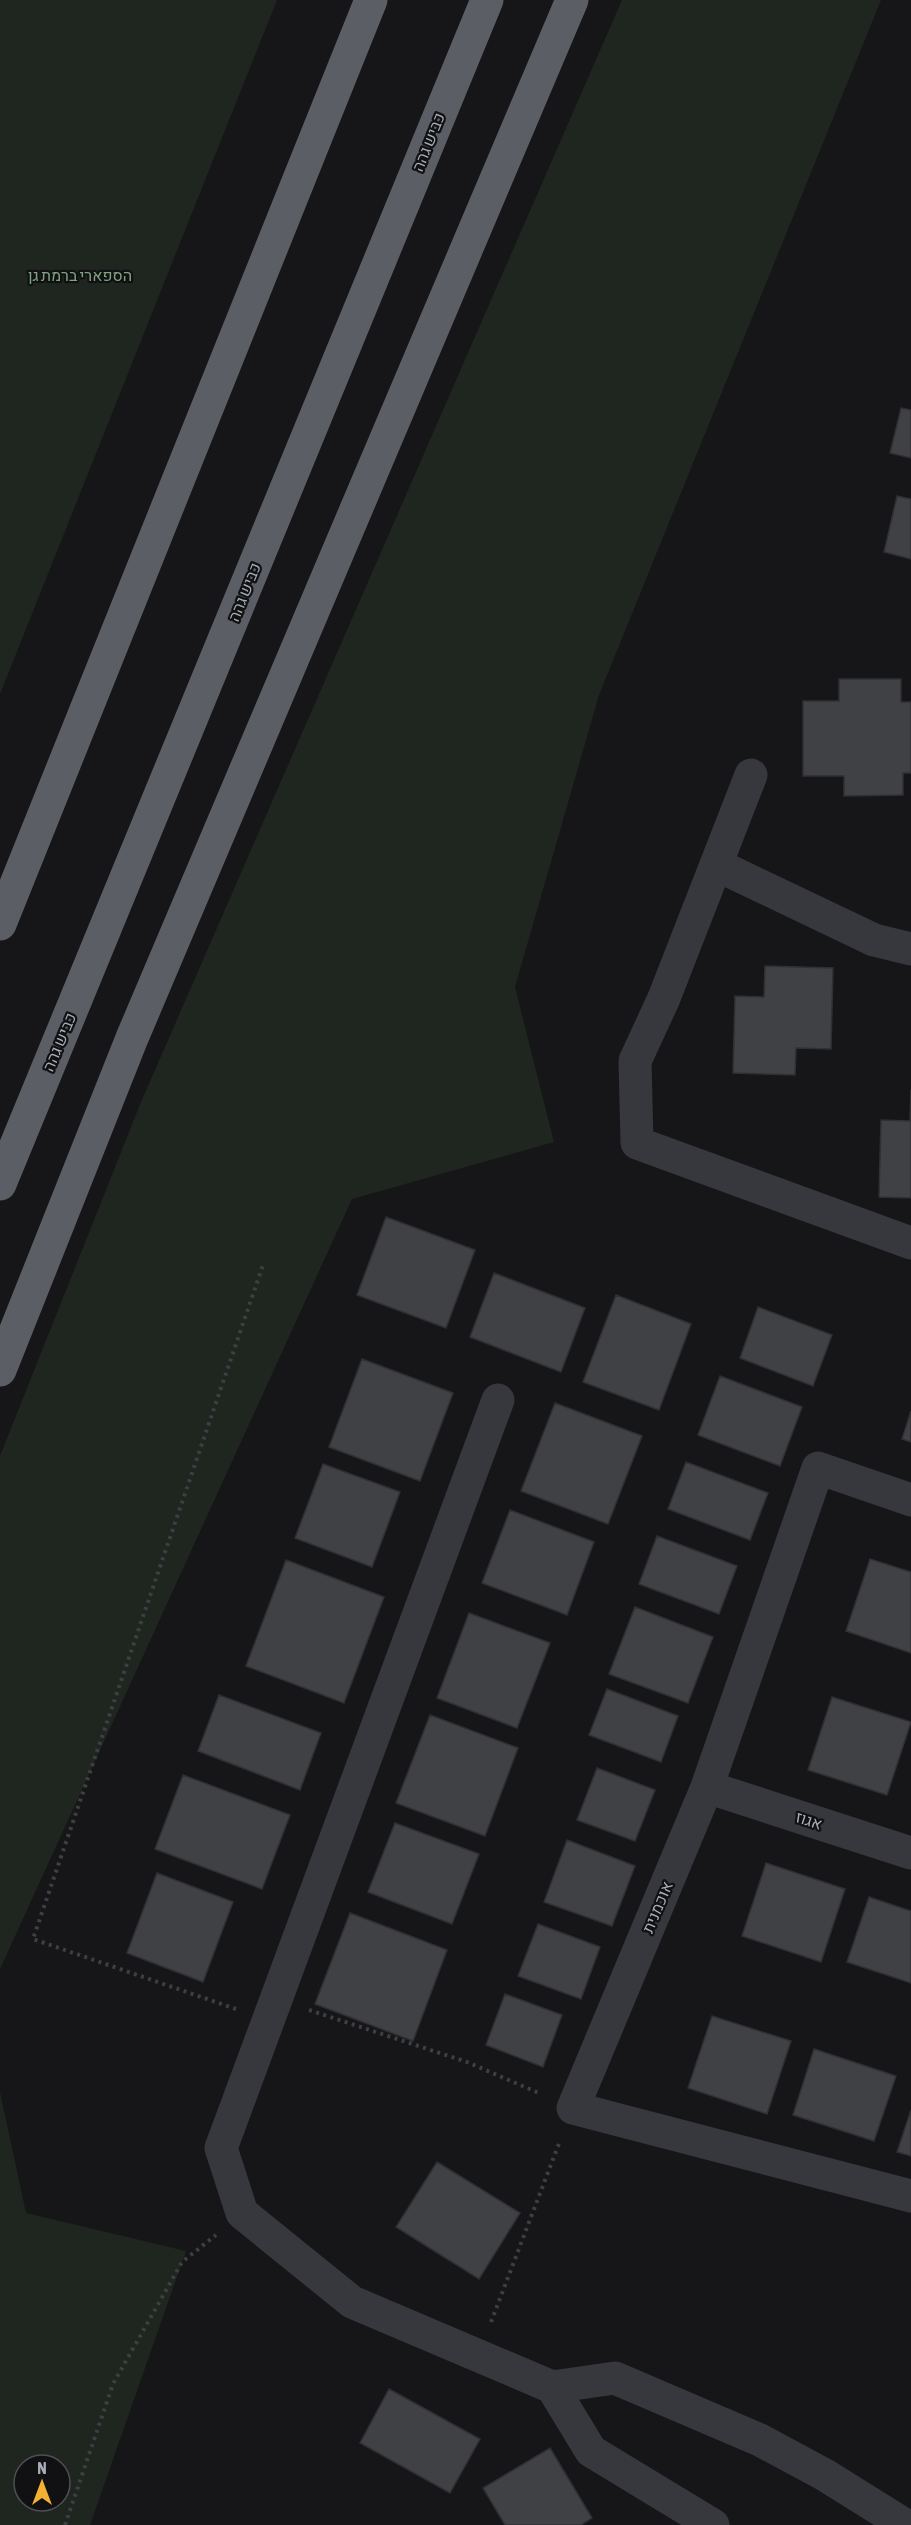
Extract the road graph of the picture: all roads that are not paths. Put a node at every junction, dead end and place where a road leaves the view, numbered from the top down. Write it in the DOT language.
graph roads {
  1 [pos="487,0"];
  2 [pos="572,0"];
  3 [pos="369,4"];
  4 [pos="751,775"];
  5 [pos="717,865"];
  6 [pos="0,924"];
  7 [pos="911,949"];
  8 [pos="0,1184"];
  9 [pos="911,1243"];
  10 [pos="0,1370"];
  11 [pos="498,1400"];
  12 [pos="911,1500"];
  13 [pos="707,1787"];
  14 [pos="911,1852"];
  15 [pos="911,2196"];
  16 [pos="552,2388"];
  17 [pos="713,2525"];
  18 [pos="905,2525"];
  1 -- 8 [label="highway, כביש גהה"];
  2 -- 10 [label="highway"];
  3 -- 6 [label="highway"];
  4 -- 5 [label="street"];
  5 -- 7 [label="street"];
  5 -- 9 [label="street"];
  11 -- 16 [label="street"];
  12 -- 13 [label="street, אוכמנית"];
  13 -- 14 [label="street, אגוז"];
  13 -- 15 [label="street, אוכמנית"];
  16 -- 17 [label="street"];
  16 -- 18 [label="street"];
}
